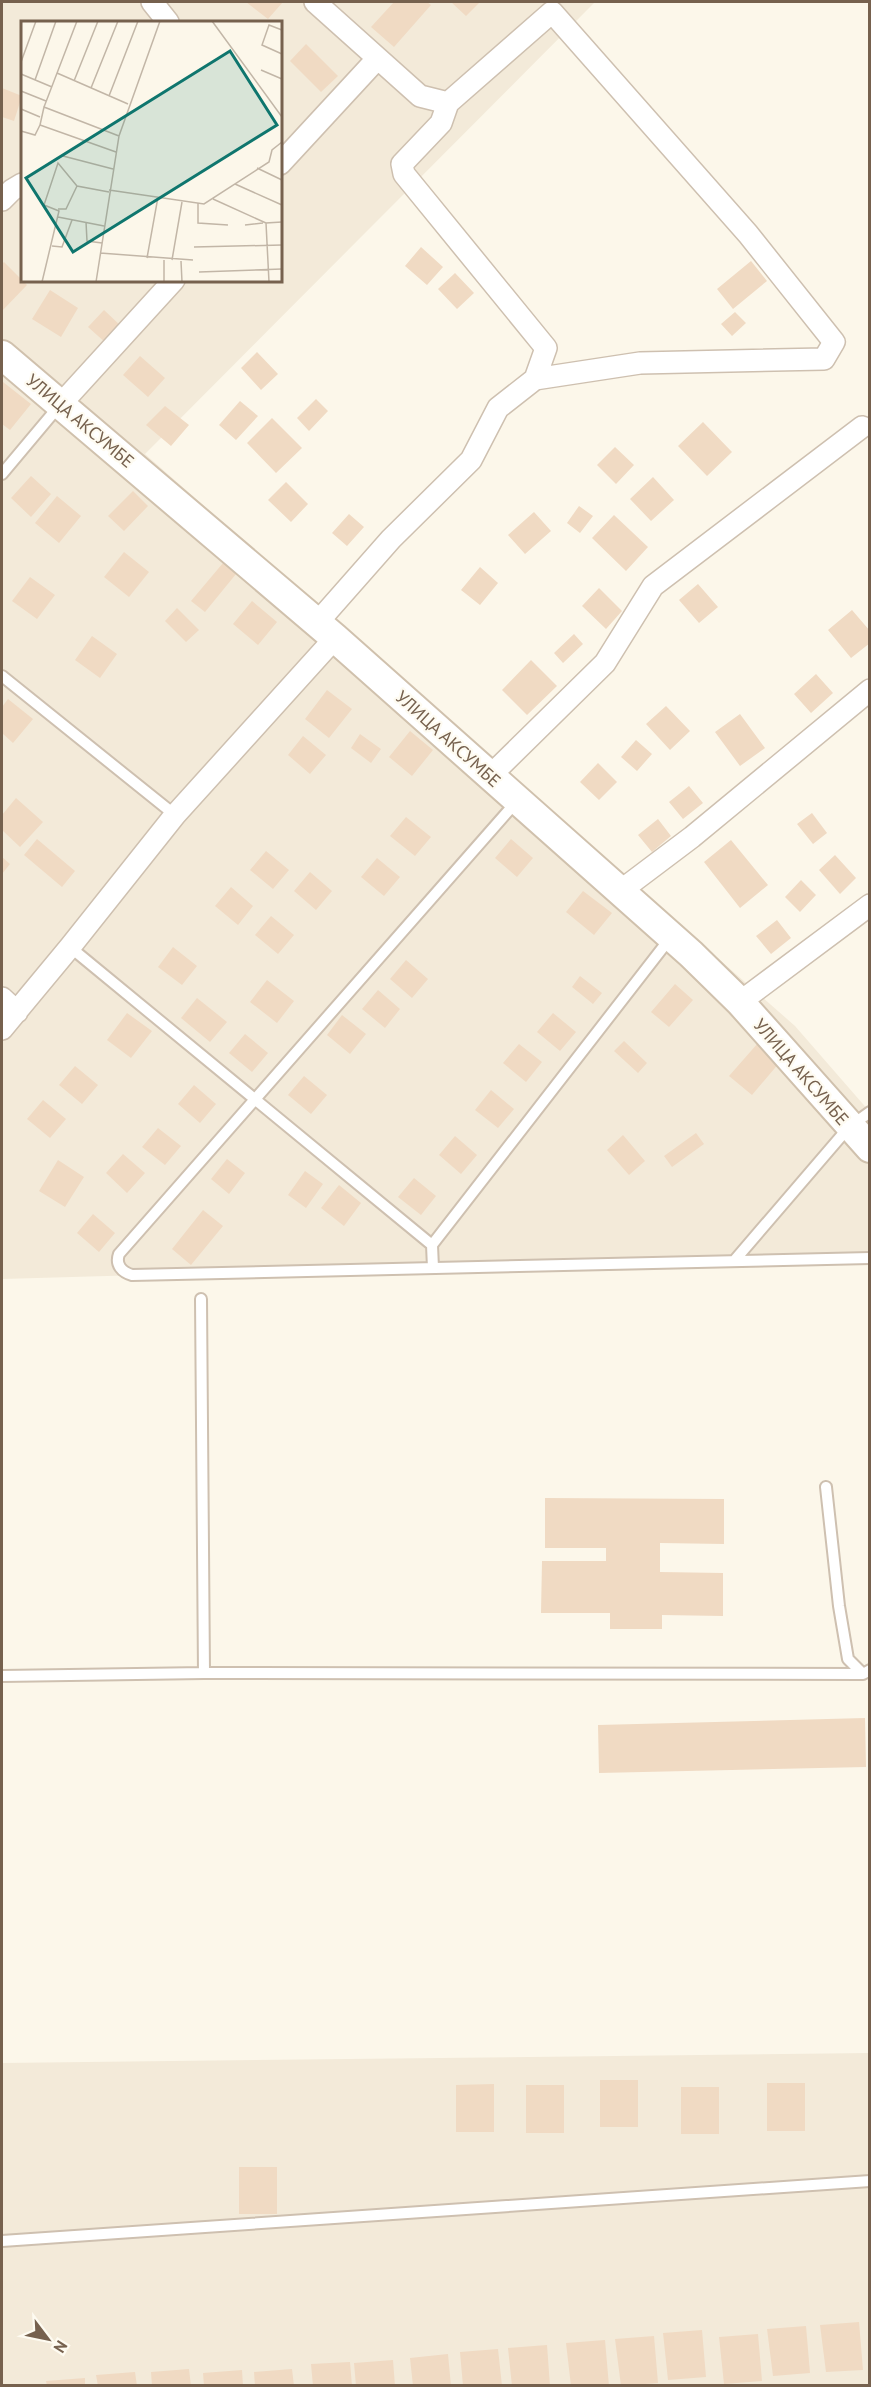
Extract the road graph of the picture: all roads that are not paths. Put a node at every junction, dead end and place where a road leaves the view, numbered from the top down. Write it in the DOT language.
graph roads {
  1 [pos="152,2"];
  2 [pos="315,2"];
  3 [pos="552,7"];
  4 [pos="167,21"];
  5 [pos="377,59"];
  6 [pos="448,103"];
  7 [pos="282,162"];
  8 [pos="21,185"];
  9 [pos="2,200"];
  10 [pos="172,282"];
  11 [pos="2,355"];
  12 [pos="535,379"];
  13 [pos="60,405"];
  14 [pos="862,427"];
  15 [pos="2,474"];
  16 [pos="326,631"];
  17 [pos="2,676"];
  18 [pos="870,690"];
  19 [pos="490,776"];
  20 [pos="518,801"];
  21 [pos="175,815"];
  22 [pos="619,892"];
  23 [pos="870,905"];
  24 [pos="671,937"];
  25 [pos="70,947"];
  26 [pos="2,998"];
  27 [pos="740,1002"];
  28 [pos="17,1012"];
  29 [pos="2,1029"];
  30 [pos="256,1100"];
  31 [pos="860,1120"];
  32 [pos="870,1148"];
  33 [pos="432,1245"];
  34 [pos="870,1258"];
  35 [pos="734,1261"];
  36 [pos="433,1268"];
  37 [pos="201,1299"];
  38 [pos="826,1487"];
  39 [pos="866,1672"];
  40 [pos="204,1673"];
  41 [pos="2,1676"];
  42 [pos="870,2181"];
  43 [pos="2,2241"];
  1 -- 4 [label="street"];
  2 -- 5 [label="street"];
  3 -- 6 [label="street"];
  3 -- 12 [label="street"];
  5 -- 6 [label="street"];
  5 -- 7 [label="street"];
  6 -- 12 [label="street"];
  8 -- 9 [label="street"];
  10 -- 13 [label="street"];
  11 -- 13 [label="main road, УЛИЦА АКСУМБЕ"];
  12 -- 16 [label="street"];
  13 -- 15 [label="lane"];
  13 -- 16 [label="main road, УЛИЦА АКСУМБЕ"];
  14 -- 19 [label="street"];
  16 -- 19 [label="main road, УЛИЦА АКСУМБЕ"];
  16 -- 21 [label="street"];
  17 -- 21 [label="lane"];
  18 -- 22 [label="street"];
  19 -- 20 [label="main road, УЛИЦА АКСУМБЕ"];
  20 -- 22 [label="main road, УЛИЦА АКСУМБЕ"];
  20 -- 30 [label="lane"];
  21 -- 25 [label="street"];
  22 -- 24 [label="main road, УЛИЦА АКСУМБЕ"];
  23 -- 27 [label="street"];
  24 -- 27 [label="main road, УЛИЦА АКСУМБЕ"];
  24 -- 33 [label="lane"];
  25 -- 28 [label="street"];
  25 -- 30 [label="lane"];
  26 -- 28 [label="street"];
  27 -- 31 [label="main road, УЛИЦА АКСУМБЕ"];
  28 -- 29 [label="street"];
  30 -- 33 [label="lane"];
  30 -- 36 [label="lane"];
  31 -- 32 [label="main road, УЛИЦА АКСУМБЕ"];
  31 -- 35 [label="lane"];
  33 -- 36 [label="lane"];
  34 -- 35 [label="lane"];
  35 -- 36 [label="lane"];
  37 -- 40 [label="lane"];
  38 -- 39 [label="lane"];
  39 -- 40 [label="lane"];
  40 -- 41 [label="lane"];
  42 -- 43 [label="lane"];
}
